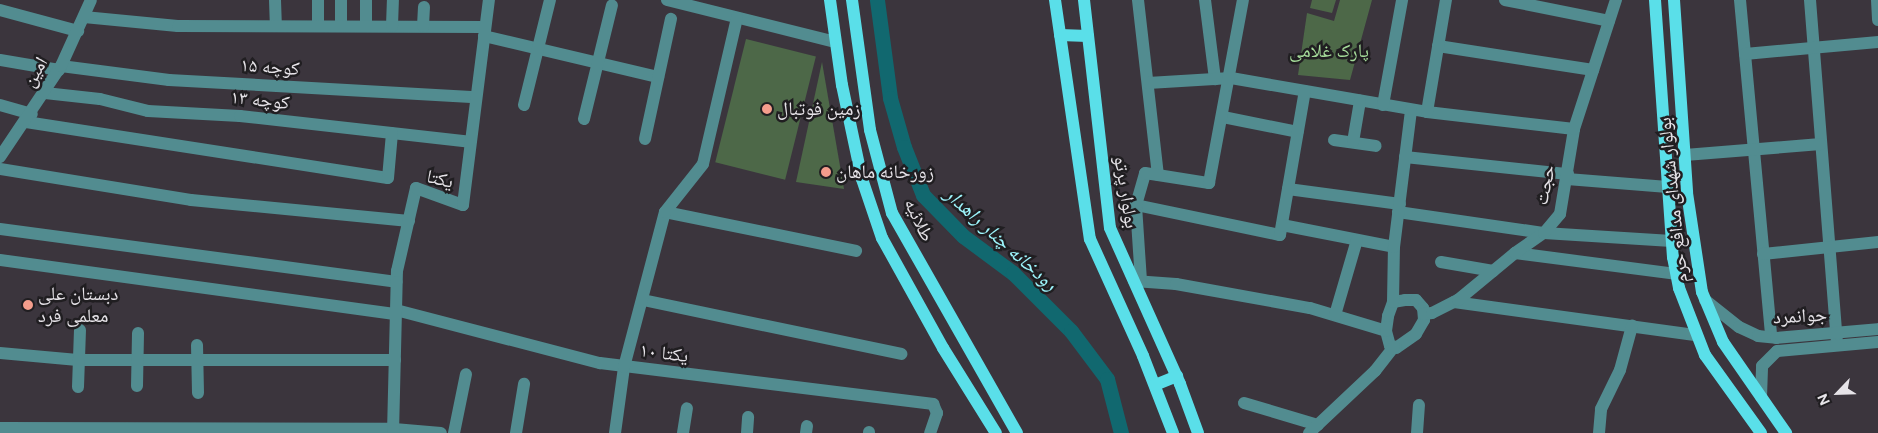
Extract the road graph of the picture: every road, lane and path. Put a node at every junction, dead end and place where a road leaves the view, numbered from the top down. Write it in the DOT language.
graph roads {
  1 [pos="91,0"];
  2 [pos="275,0"];
  3 [pos="318,0"];
  4 [pos="341,0"];
  5 [pos="366,0"];
  6 [pos="393,0"];
  7 [pos="488,0"];
  8 [pos="550,0"];
  9 [pos="667,0"];
  10 [pos="830,0"];
  11 [pos="852,0"];
  12 [pos="1055,0"];
  13 [pos="1084,0"];
  14 [pos="1138,0"];
  15 [pos="1205,0"];
  16 [pos="1243,0"];
  17 [pos="1402,0"];
  18 [pos="1446,0"];
  19 [pos="1504,0"];
  20 [pos="1616,0"];
  21 [pos="1655,0"];
  22 [pos="1674,0"];
  23 [pos="1740,0"];
  24 [pos="1810,0"];
  25 [pos="1877,0"];
  26 [pos="612,5"];
  27 [pos="424,7"];
  28 [pos="0,10"];
  29 [pos="84,17"];
  30 [pos="738,18"];
  31 [pos="671,19"];
  32 [pos="1878,20"];
  33 [pos="1609,21"];
  34 [pos="276,26"];
  35 [pos="318,26"];
  36 [pos="342,26"];
  37 [pos="366,26"];
  38 [pos="392,26"];
  39 [pos="423,26"];
  40 [pos="78,31"];
  41 [pos="485,32"];
  42 [pos="1060,36"];
  43 [pos="1088,36"];
  44 [pos="835,42"];
  45 [pos="1878,42"];
  46 [pos="1438,46"];
  47 [pos="1814,47"];
  48 [pos="538,49"];
  49 [pos="1745,54"];
  50 [pos="0,60"];
  51 [pos="598,63"];
  52 [pos="1678,64"];
  53 [pos="1658,65"];
  54 [pos="60,68"];
  55 [pos="1593,70"];
  56 [pos="658,77"];
  57 [pos="1231,78"];
  58 [pos="1216,79"];
  59 [pos="1148,83"];
  60 [pos="1305,92"];
  61 [pos="46,93"];
  62 [pos="476,97"];
  63 [pos="1360,101"];
  64 [pos="0,105"];
  65 [pos="524,105"];
  66 [pos="1383,105"];
  67 [pos="1411,110"];
  68 [pos="1426,112"];
  69 [pos="1223,117"];
  70 [pos="29,118"];
  71 [pos="584,119"];
  72 [pos="1574,129"];
  73 [pos="1298,132"];
  74 [pos="392,133"];
  75 [pos="645,139"];
  76 [pos="1334,140"];
  77 [pos="470,142"];
  78 [pos="1353,142"];
  79 [pos="1821,144"];
  80 [pos="1376,146"];
  81 [pos="1754,149"];
  82 [pos="2,150"];
  83 [pos="1685,155"];
  84 [pos="1405,157"];
  85 [pos="0,169"];
  86 [pos="1158,175"];
  87 [pos="1567,177"];
  88 [pos="1668,187"];
  89 [pos="1288,189"];
  90 [pos="1136,204"];
  91 [pos="1399,208"];
  92 [pos="665,212"];
  93 [pos="409,221"];
  94 [pos="0,229"];
  95 [pos="1281,230"];
  96 [pos="1544,233"];
  97 [pos="1357,240"];
  98 [pos="1672,242"];
  99 [pos="1878,242"];
  100 [pos="1394,247"];
  101 [pos="1829,247"];
  102 [pos="856,251"];
  103 [pos="1515,253"];
  104 [pos="1763,254"];
  105 [pos="0,260"];
  106 [pos="1441,262"];
  107 [pos="1493,271"];
  108 [pos="1676,274"];
  109 [pos="1137,281"];
  110 [pos="396,282"];
  111 [pos="643,300"];
  112 [pos="1705,300"];
  113 [pos="1393,302"];
  114 [pos="1454,302"];
  115 [pos="396,312"];
  116 [pos="1424,314"];
  117 [pos="1335,315"];
  118 [pos="1632,326"];
  119 [pos="1878,329"];
  120 [pos="80,330"];
  121 [pos="1386,331"];
  122 [pos="138,333"];
  123 [pos="1695,334"];
  124 [pos="1771,337"];
  125 [pos="1837,339"];
  126 [pos="1878,342"];
  127 [pos="197,345"];
  128 [pos="1394,347"];
  129 [pos="0,353"];
  130 [pos="901,354"];
  131 [pos="78,360"];
  132 [pos="137,360"];
  133 [pos="197,360"];
  134 [pos="395,360"];
  135 [pos="624,366"];
  136 [pos="466,374"];
  137 [pos="1177,376"];
  138 [pos="524,384"];
  139 [pos="1155,385"];
  140 [pos="78,386"];
  141 [pos="137,386"];
  142 [pos="198,392"];
  143 [pos="1761,397"];
  144 [pos="1244,403"];
  145 [pos="1419,405"];
  146 [pos="686,408"];
  147 [pos="748,417"];
  148 [pos="0,428"];
  149 [pos="176,431"];
  150 [pos="393,431"];
  151 [pos="1311,431"];
  152 [pos="441,433"];
  153 [pos="454,433"];
  154 [pos="516,433"];
  155 [pos="615,433"];
  156 [pos="683,433"];
  157 [pos="747,433"];
  158 [pos="930,433"];
  159 [pos="996,433"];
  160 [pos="1017,433"];
  161 [pos="1172,433"];
  162 [pos="1198,433"];
  163 [pos="1417,433"];
  164 [pos="1599,433"];
  165 [pos="1761,433"];
  166 [pos="1786,433"];
  1 -- 29 [label="street, امین"];
  2 -- 34 [label="street"];
  3 -- 35 [label="street"];
  4 -- 36 [label="street"];
  5 -- 37 [label="street"];
  6 -- 38 [label="street"];
  7 -- 41 [label="street, یکتا"];
  8 -- 48 [label="street"];
  9 -- 30 [label="street"];
  10 -- 44 [label="main road, طلائیه"];
  11 -- 160 [label="main road, طلائیه"];
  12 -- 42 [label="main road"];
  13 -- 43 [label="main road, بولوار پرتو"];
  14 -- 59 [label="street"];
  15 -- 58 [label="street"];
  16 -- 57 [label="street"];
  17 -- 66 [label="street"];
  18 -- 46 [label="street"];
  19 -- 33 [label="street"];
  20 -- 33 [label="street, حجت"];
  21 -- 53 [label="main road, بولوار شهدای مدافع حرم"];
  22 -- 52 [label="main road, بولوار شهدای مدافع حرم"];
  23 -- 49 [label="street"];
  24 -- 47 [label="street"];
  25 -- 32 [label="street"];
  26 -- 51 [label="street"];
  27 -- 39 [label="street"];
  28 -- 40 [label="street"];
  29 -- 34 [label="street"];
  29 -- 40 [label="street, امین"];
  30 -- 44 [label="street"];
  30 -- 92 [label="street"];
  31 -- 56 [label="street"];
  33 -- 55 [label="street, حجت"];
  34 -- 35 [label="street"];
  35 -- 36 [label="street"];
  36 -- 37 [label="street"];
  37 -- 38 [label="street"];
  38 -- 39 [label="street"];
  39 -- 41 [label="street"];
  40 -- 54 [label="street, امین"];
  41 -- 48 [label="street"];
  41 -- 62 [label="street, یکتا"];
  42 -- 43 [label="main road"];
  42 -- 139 [label="main road"];
  43 -- 109 [label="main road, بولوار پرتو"];
  44 -- 159 [label="main road, طلائیه"];
  45 -- 47 [label="street"];
  46 -- 55 [label="street"];
  46 -- 68 [label="street"];
  47 -- 49 [label="street"];
  47 -- 79 [label="street"];
  48 -- 51 [label="street"];
  48 -- 65 [label="street"];
  49 -- 81 [label="street"];
  50 -- 54 [label="street, کوچه ۱۵"];
  51 -- 56 [label="street"];
  51 -- 71 [label="street"];
  52 -- 53 [label="main road"];
  52 -- 83 [label="main road, بولوار شهدای مدافع حرم"];
  53 -- 88 [label="main road, بولوار شهدای مدافع حرم"];
  54 -- 61 [label="street, امین"];
  54 -- 62 [label="street, کوچه ۱۵"];
  55 -- 72 [label="street, حجت"];
  56 -- 75 [label="street"];
  57 -- 58 [label="street"];
  57 -- 60 [label="street"];
  57 -- 69 [label="street"];
  58 -- 59 [label="street"];
  59 -- 86 [label="street"];
  60 -- 63 [label="street"];
  60 -- 73 [label="street"];
  61 -- 70 [label="street, امین"];
  61 -- 74 [label="street, کوچه ۱۳"];
  62 -- 77 [label="street, یکتا"];
  63 -- 66 [label="street"];
  63 -- 78 [label="street"];
  64 -- 70 [label="street"];
  66 -- 67 [label="street"];
  67 -- 68 [label="street"];
  67 -- 84 [label="street"];
  68 -- 72 [label="street"];
  69 -- 73 [label="street"];
  69 -- 86 [label="street"];
  70 -- 74 [label="street"];
  70 -- 82 [label="street, امین"];
  72 -- 87 [label="street, حجت"];
  73 -- 89 [label="street"];
  74 -- 77 [label="street, کوچه ۱۳"];
  76 -- 78 [label="street"];
  77 -- 93 [label="street, یکتا"];
  78 -- 80 [label="street"];
  79 -- 81 [label="street"];
  79 -- 101 [label="street"];
  81 -- 83 [label="street"];
  81 -- 104 [label="street"];
  83 -- 112 [label="main road, بولوار شهدای مدافع حرم"];
  84 -- 87 [label="street"];
  84 -- 91 [label="street"];
  85 -- 93 [label="street"];
  86 -- 90 [label="street"];
  87 -- 88 [label="street"];
  87 -- 96 [label="street, حجت"];
  88 -- 98 [label="main road, بولوار شهدای مدافع حرم"];
  89 -- 91 [label="street"];
  89 -- 95 [label="street"];
  90 -- 95 [label="street"];
  90 -- 109 [label="street"];
  91 -- 96 [label="street"];
  91 -- 100 [label="street"];
  92 -- 102 [label="street"];
  92 -- 111 [label="street"];
  93 -- 110 [label="street, یکتا"];
  94 -- 110 [label="street"];
  95 -- 97 [label="street"];
  96 -- 98 [label="street"];
  96 -- 103 [label="street, حجت"];
  97 -- 100 [label="street"];
  97 -- 117 [label="street"];
  98 -- 108 [label="main road, بولوار شهدای مدافع حرم"];
  99 -- 101 [label="street"];
  100 -- 113 [label="street"];
  101 -- 104 [label="street"];
  101 -- 125 [label="street"];
  103 -- 107 [label="street, حجت"];
  103 -- 108 [label="street"];
  104 -- 124 [label="street"];
  105 -- 115 [label="street, ۱۰ یکتا"];
  106 -- 107 [label="street"];
  107 -- 114 [label="street, حجت"];
  108 -- 123 [label="main road, بولوار شهدای مدافع حرم"];
  109 -- 117 [label="street"];
  109 -- 137 [label="main road, بولوار پرتو"];
  110 -- 115 [label="street, یکتا"];
  111 -- 130 [label="street"];
  111 -- 135 [label="street"];
  112 -- 124 [label="street, جوانمرد"];
  112 -- 143 [label="main road, بولوار شهدای مدافع حرم"];
  113 -- 116 [label="street"];
  113 -- 121 [label="street"];
  114 -- 116 [label="street, حجت"];
  114 -- 118 [label="street"];
  115 -- 134 [label="street, یکتا"];
  115 -- 135 [label="street, ۱۰ یکتا"];
  116 -- 128 [label="street"];
  117 -- 121 [label="street"];
  118 -- 123 [label="street"];
  118 -- 164 [label="street"];
  119 -- 125 [label="street, جوانمرد"];
  120 -- 131 [label="street"];
  121 -- 128 [label="street"];
  122 -- 132 [label="street"];
  123 -- 165 [label="main road, بولوار شهدای مدافع حرم"];
  124 -- 125 [label="street, جوانمرد"];
  125 -- 126 [label="street, جوانمرد"];
  125 -- 143 [label="street, جوانمرد"];
  127 -- 133 [label="street"];
  128 -- 151 [label="street"];
  129 -- 131 [label="street"];
  131 -- 132 [label="street"];
  131 -- 140 [label="street"];
  132 -- 133 [label="street"];
  132 -- 141 [label="street"];
  133 -- 134 [label="street"];
  133 -- 142 [label="street"];
  134 -- 150 [label="street, یکتا"];
  135 -- 155 [label="street"];
  135 -- 158 [label="street, ۱۰ یکتا"];
  136 -- 153 [label="street"];
  137 -- 139 [label="main road"];
  137 -- 162 [label="main road, بولوار پرتو"];
  138 -- 154 [label="street"];
  139 -- 161 [label="main road"];
  143 -- 166 [label="main road, بولوار شهدای مدافع حرم"];
  144 -- 151 [label="street"];
  145 -- 163 [label="street"];
  146 -- 156 [label="street"];
  147 -- 157 [label="street"];
  148 -- 149 [label="street"];
  149 -- 150 [label="street"];
  150 -- 152 [label="street"];
}
